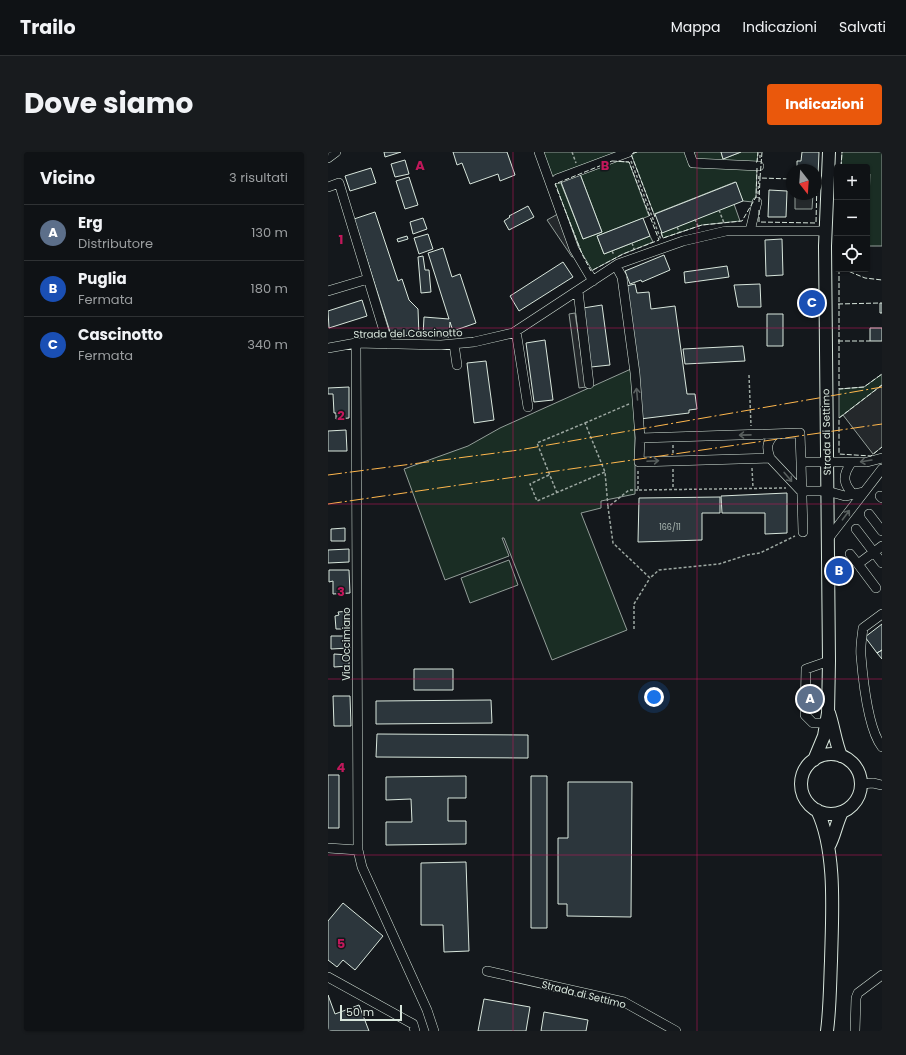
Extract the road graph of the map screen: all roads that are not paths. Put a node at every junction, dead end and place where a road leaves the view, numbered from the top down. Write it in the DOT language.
graph roads {
  1 [pos="336,152"];
  2 [pos="539,152"];
  3 [pos="628,152"];
  4 [pos="689,152"];
  5 [pos="829,152"];
  6 [pos="328,158"];
  7 [pos="759,166"];
  8 [pos="557,179"];
  9 [pos="328,187"];
  10 [pos="757,202"];
  11 [pos="750,231"];
  12 [pos="826,231"];
  13 [pos="616,266"];
  14 [pos="368,279"];
  15 [pos="593,281"];
  16 [pos="328,291"];
  17 [pos="578,291"];
  18 [pos="516,331"];
  19 [pos="356,343"];
  20 [pos="388,344"];
  21 [pos="454,344"];
  22 [pos="328,348"];
  23 [pos="456,365"];
  24 [pos="589,384"];
  25 [pos="528,407"];
  26 [pos="775,434"];
  27 [pos="640,438"];
  28 [pos="770,458"];
  29 [pos="882,458"];
  30 [pos="800,462"];
  31 [pos="826,462"];
  32 [pos="850,463"];
  33 [pos="882,468"];
  34 [pos="801,491"];
  35 [pos="827,491"];
  36 [pos="864,492"];
  37 [pos="854,495"];
  38 [pos="869,514"];
  39 [pos="856,529"];
  40 [pos="882,531"];
  41 [pos="803,532"];
  42 [pos="828,539"];
  43 [pos="882,546"];
  44 [pos="874,552"];
  45 [pos="850,554"];
  46 [pos="882,563"];
  47 [pos="858,564"];
  48 [pos="876,588"];
  49 [pos="882,614"];
  50 [pos="829,661"];
  51 [pos="827,718"];
  52 [pos="882,748"];
  53 [pos="841,756"];
  54 [pos="814,760"];
  55 [pos="861,784"];
  56 [pos="882,785"];
  57 [pos="817,810"];
  58 [pos="842,812"];
  59 [pos="829,846"];
  60 [pos="328,848"];
  61 [pos="358,850"];
  62 [pos="487,971"];
  63 [pos="882,975"];
  64 [pos="328,977"];
  65 [pos="415,1031"];
  66 [pos="434,1031"];
  67 [pos="676,1031"];
  68 [pos="827,1031"];
  69 [pos="856,1031"];
  1 -- 6 [label="street"];
  2 -- 15 [label="street"];
  3 -- 8 [label="street"];
  4 -- 7 [label="street"];
  5 -- 12 [label="main road, Strada di Settimo"];
  9 -- 14 [label="street"];
  10 -- 11 [label="street"];
  11 -- 12 [label="street, Strada del Cascinotto"];
  11 -- 13 [label="street, Strada del Cascinotto"];
  12 -- 31 [label="main road, Strada di Settimo"];
  13 -- 15 [label="street, Strada del Cascinotto"];
  27 -- 13 [label="street, one-way"];
  14 -- 16 [label="street"];
  14 -- 20 [label="street"];
  15 -- 17 [label="street, Strada del Cascinotto"];
  17 -- 18 [label="street, Strada del Cascinotto"];
  17 -- 24 [label="street"];
  18 -- 21 [label="street, Strada del Cascinotto"];
  18 -- 25 [label="street"];
  19 -- 20 [label="street, Strada del Cascinotto"];
  19 -- 22 [label="street, Strada del Cascinotto"];
  19 -- 61 [label="street, Via Occimiano"];
  20 -- 21 [label="street, Strada del Cascinotto"];
  21 -- 23 [label="street"];
  26 -- 27 [label="street, one-way"];
  26 -- 28 [label="street"];
  26 -- 30 [label="street"];
  27 -- 28 [label="street, one-way"];
  28 -- 34 [label="street, one-way"];
  29 -- 32 [label="street, one-way"];
  30 -- 31 [label="street"];
  30 -- 34 [label="street"];
  31 -- 32 [label="street"];
  31 -- 35 [label="main road, Strada di Settimo"];
  32 -- 37 [label="street"];
  33 -- 36 [label="street"];
  34 -- 35 [label="street"];
  34 -- 41 [label="street"];
  35 -- 37 [label="street"];
  35 -- 42 [label="main road, Strada di Settimo"];
  36 -- 37 [label="street"];
  42 -- 36 [label="street, one-way"];
  38 -- 40 [label="street"];
  39 -- 44 [label="street"];
  42 -- 50 [label="main road, Strada di Settimo"];
  43 -- 44 [label="street"];
  44 -- 46 [label="street"];
  44 -- 47 [label="street"];
  45 -- 47 [label="street"];
  47 -- 48 [label="street"];
  49 -- 52 [label="street"];
  50 -- 51 [label="main road, Strada di Settimo"];
  50 -- 51 [label="street"];
  51 -- 53 [label="main road, Strada di Settimo"];
  51 -- 54 [label="main road, Strada di Settimo"];
  53 -- 54 [label="main road"];
  53 -- 55 [label="main road"];
  54 -- 57 [label="main road"];
  55 -- 56 [label="street"];
  55 -- 58 [label="main road"];
  57 -- 58 [label="main road"];
  57 -- 59 [label="main road"];
  58 -- 59 [label="main road"];
  59 -- 68 [label="main road"];
  60 -- 61 [label="street"];
  61 -- 66 [label="street, Via Occimiano"];
  62 -- 67 [label="street, Strada di Settimo"];
  63 -- 69 [label="street"];
  64 -- 65 [label="street"];
}
